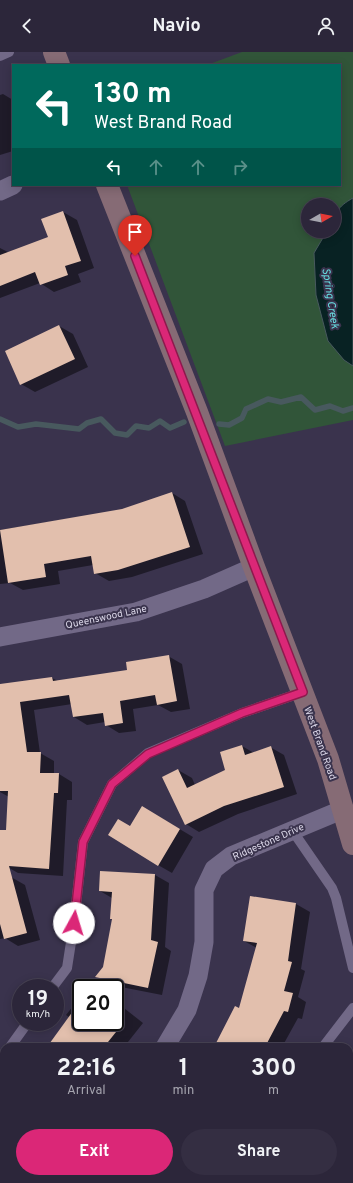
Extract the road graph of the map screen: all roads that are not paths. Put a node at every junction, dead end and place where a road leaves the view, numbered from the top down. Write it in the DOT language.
graph roads {
  1 [pos="9,52"];
  2 [pos="54,52"];
  3 [pos="0,56"];
  4 [pos="59,64"];
  5 [pos="12,185"];
  6 [pos="107,186"];
  7 [pos="0,191"];
  8 [pos="254,567"];
  9 [pos="0,637"];
  10 [pos="303,692"];
  11 [pos="344,809"];
  12 [pos="292,830"];
  13 [pos="353,844"];
  14 [pos="353,968"];
  15 [pos="59,979"];
  16 [pos="353,1008"];
  17 [pos="22,1031"];
  18 [pos="13,1043"];
  19 [pos="167,1043"];
  20 [pos="326,1043"];
  1 -- 3 [label="lane"];
  2 -- 4 [label="street"];
  5 -- 7 [label="street"];
  6 -- 8 [label="street, West Brand Road"];
  8 -- 9 [label="street, Queenswood Lane"];
  8 -- 10 [label="street, West Brand Road"];
  10 -- 11 [label="street, West Brand Road"];
  10 -- 15 [label="lane"];
  11 -- 12 [label="street, Ridgestone Drive"];
  11 -- 13 [label="street, West Brand Road"];
  12 -- 14 [label="lane"];
  12 -- 19 [label="street, Ridgestone Drive"];
  16 -- 20 [label="lane"];
  17 -- 18 [label="lane"];
}
